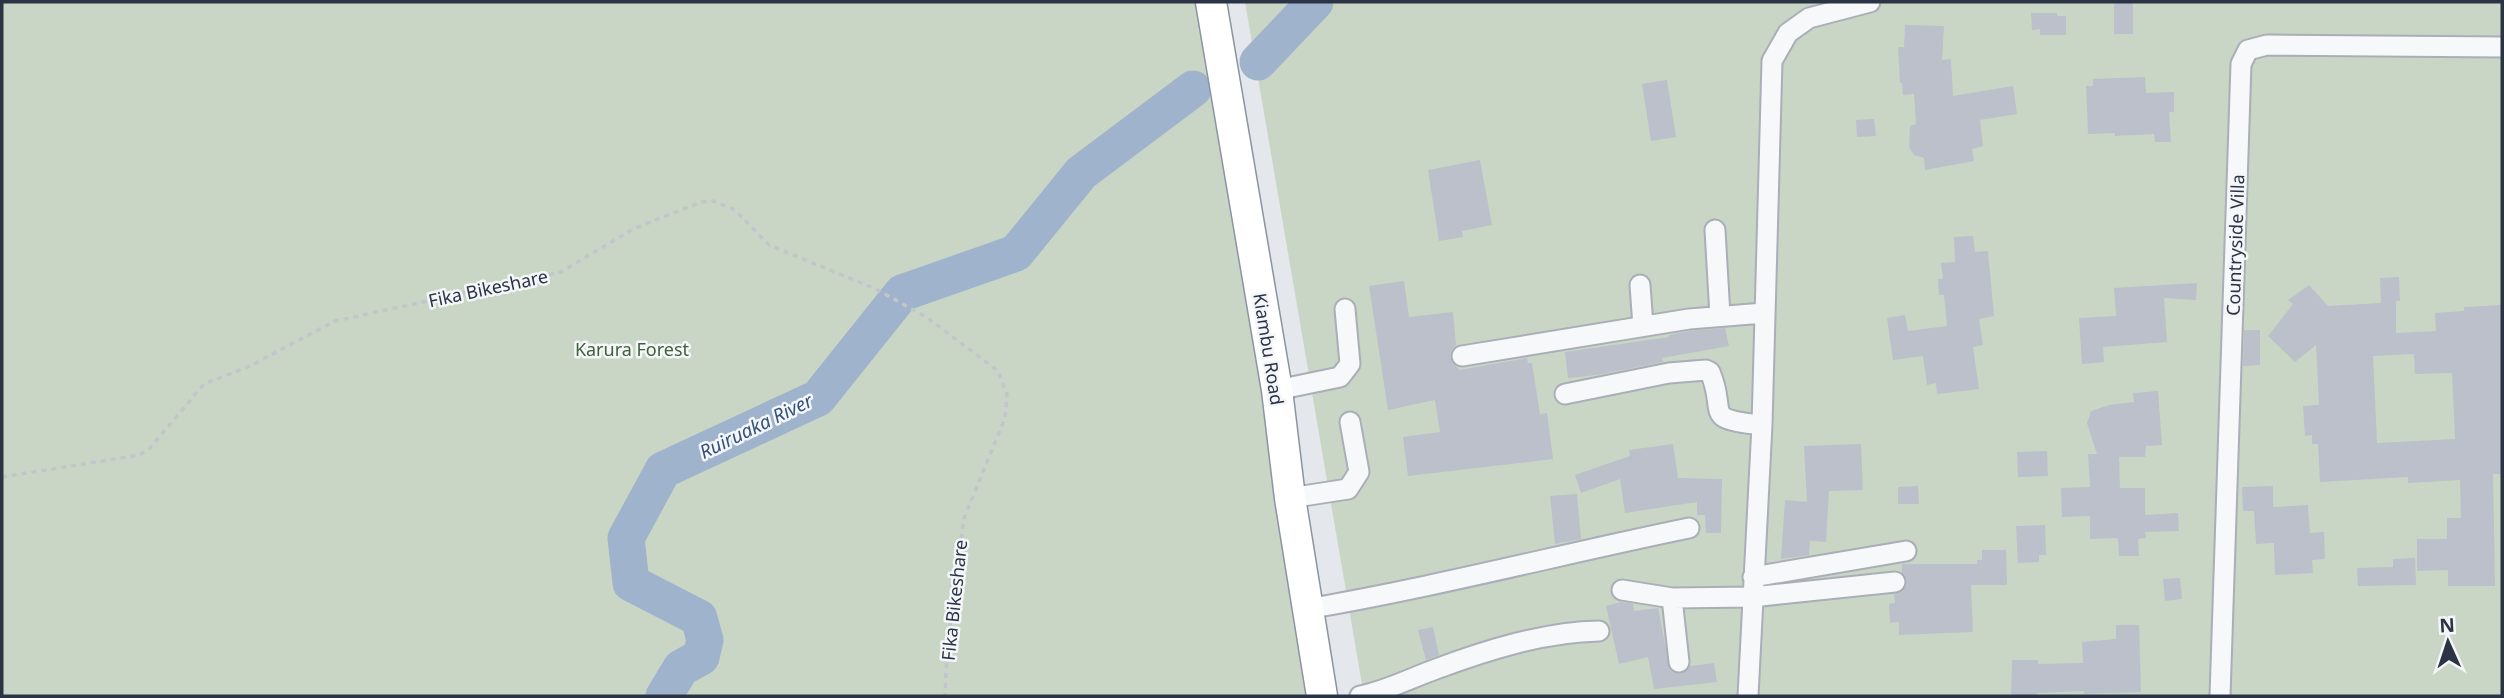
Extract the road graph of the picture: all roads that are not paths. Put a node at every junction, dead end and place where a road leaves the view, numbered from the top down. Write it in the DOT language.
graph roads {
  1 [pos="1211,2"];
  2 [pos="1870,2"];
  3 [pos="2502,47"];
  4 [pos="1715,230"];
  5 [pos="1640,285"];
  6 [pos="1345,309"];
  7 [pos="1764,313"];
  8 [pos="1720,316"];
  9 [pos="1643,326"];
  10 [pos="1462,355"];
  11 [pos="1277,390"];
  12 [pos="1565,394"];
  13 [pos="1350,422"];
  14 [pos="1762,425"];
  15 [pos="1290,498"];
  16 [pos="1689,528"];
  17 [pos="1906,551"];
  18 [pos="1895,582"];
  19 [pos="1752,587"];
  20 [pos="1622,590"];
  21 [pos="1672,598"];
  22 [pos="1307,609"];
  23 [pos="1599,631"];
  24 [pos="1679,662"];
  25 [pos="1322,696"];
  26 [pos="1360,696"];
  27 [pos="1748,696"];
  28 [pos="2220,696"];
  1 -- 11 [label="highway, Kiambu Road"];
  2 -- 7 [label="street"];
  3 -- 28 [label="street, Countryside Villa"];
  4 -- 8 [label="street"];
  5 -- 9 [label="street"];
  6 -- 11 [label="street"];
  7 -- 8 [label="street"];
  7 -- 14 [label="street"];
  8 -- 9 [label="street"];
  9 -- 10 [label="street"];
  11 -- 15 [label="highway, Kiambu Road"];
  12 -- 14 [label="street"];
  13 -- 15 [label="street"];
  14 -- 19 [label="street"];
  15 -- 22 [label="highway, Kiambu Road"];
  16 -- 22 [label="street"];
  17 -- 19 [label="street"];
  18 -- 19 [label="street"];
  19 -- 21 [label="street"];
  19 -- 27 [label="street"];
  20 -- 21 [label="street"];
  21 -- 24 [label="street"];
  22 -- 25 [label="highway, Kiambu Road"];
  23 -- 26 [label="street"];
}
